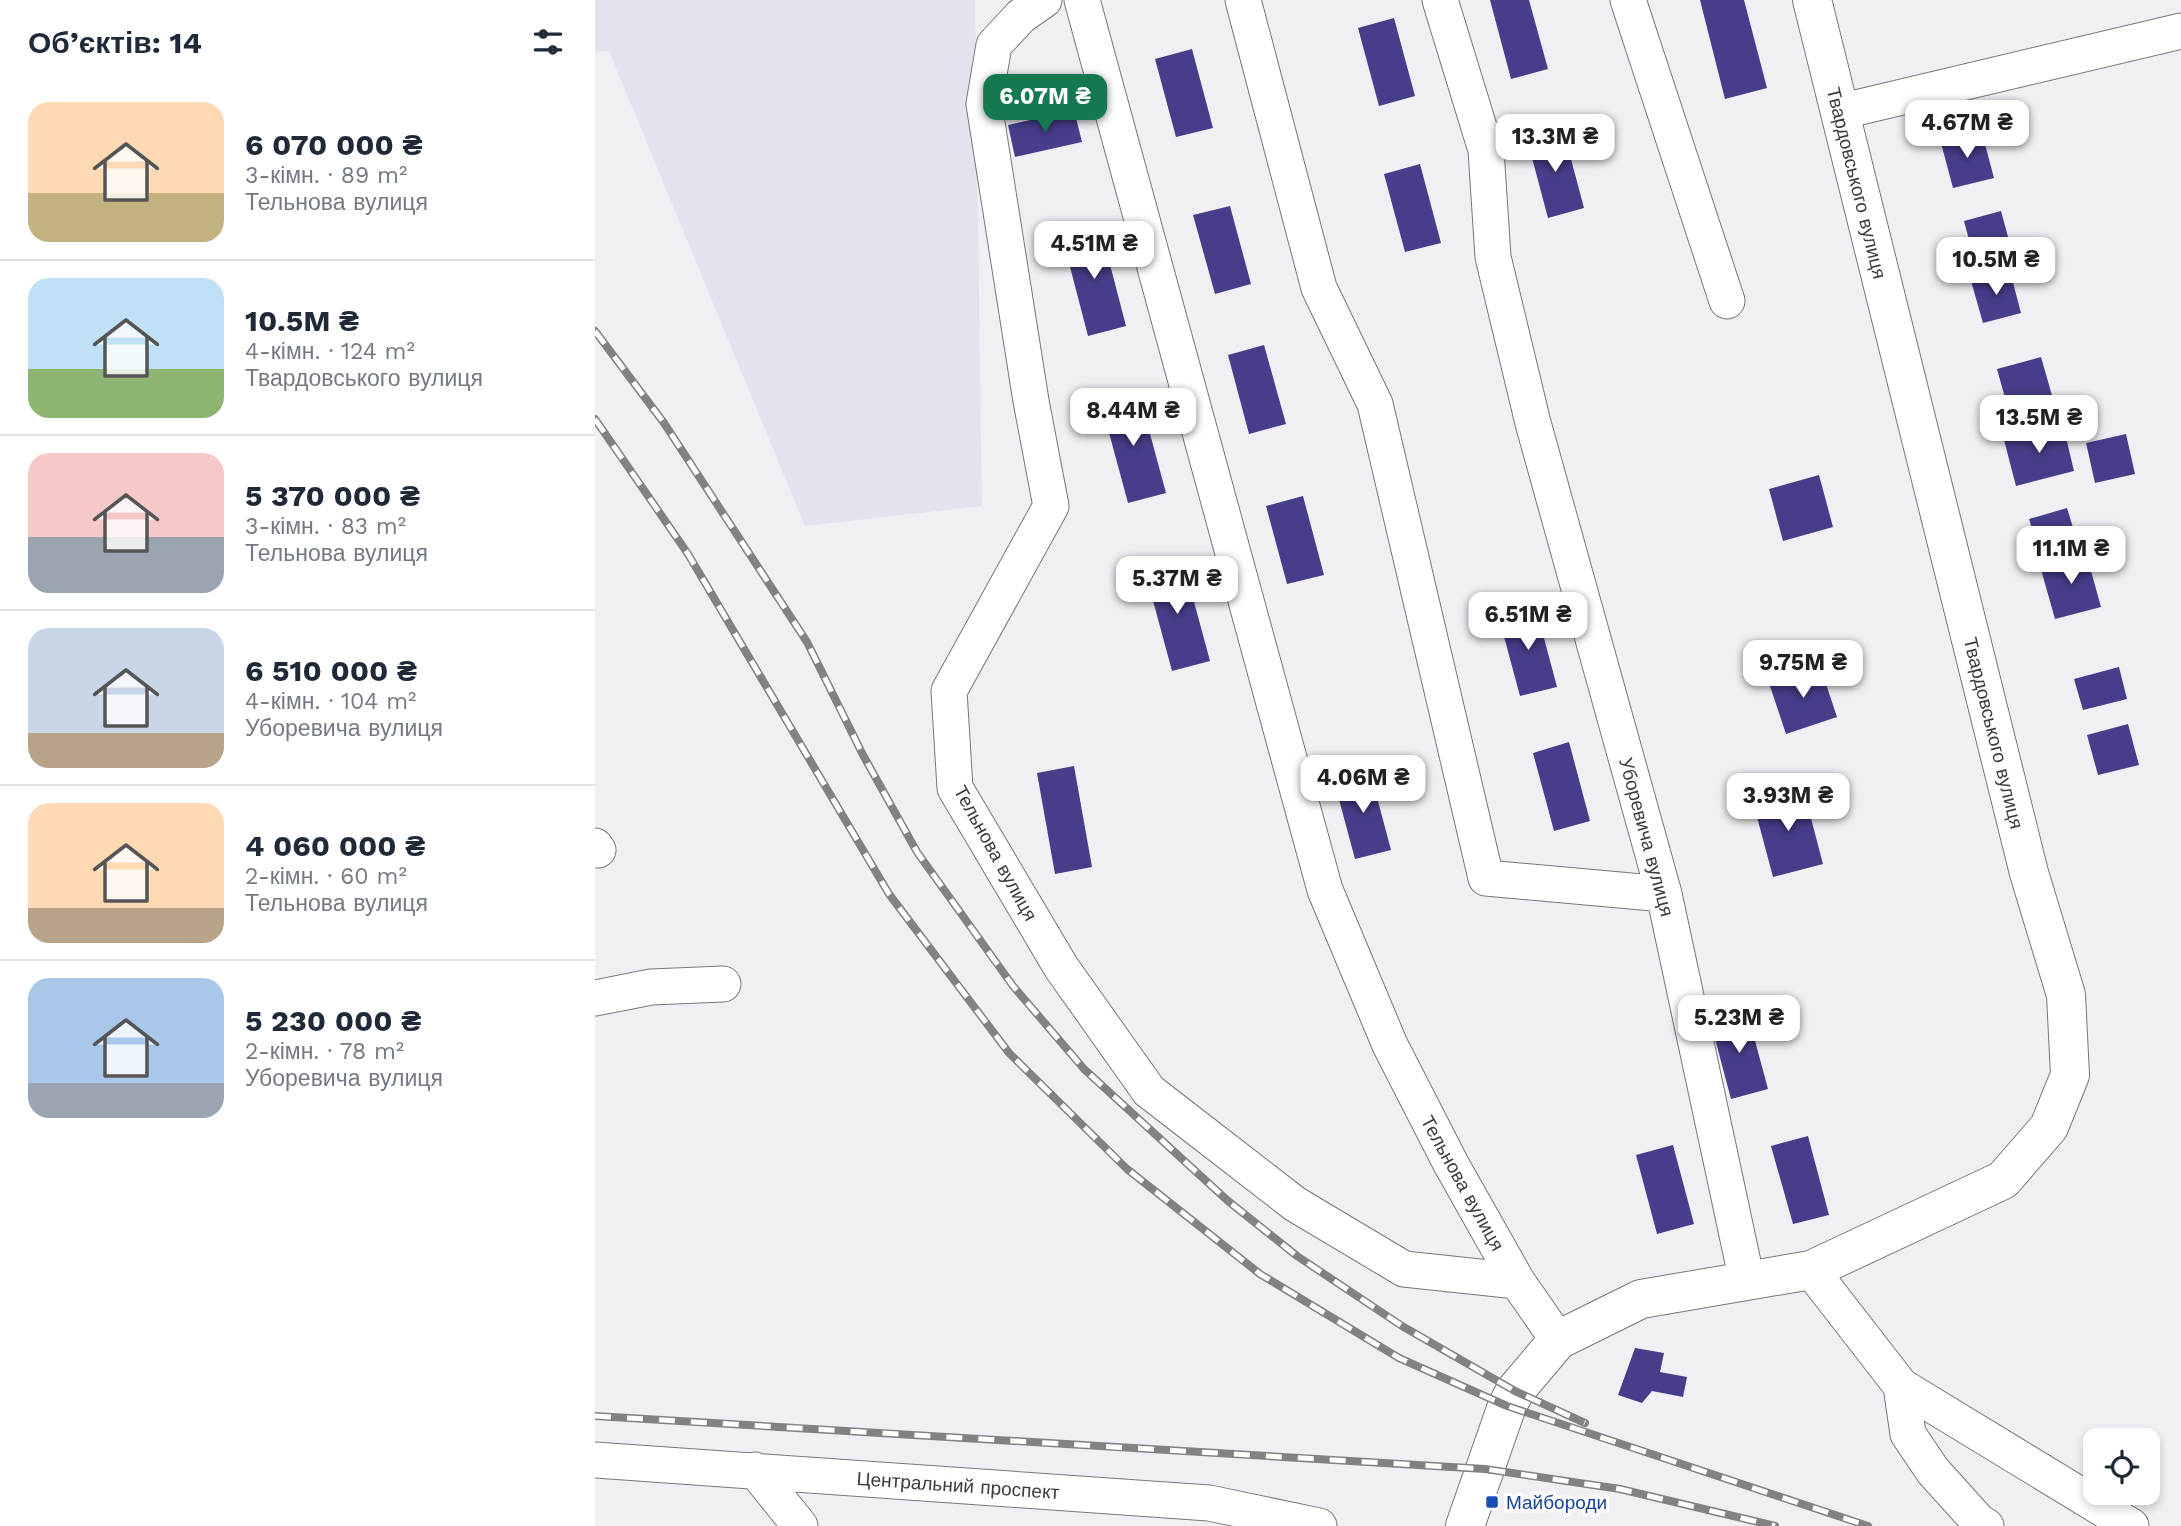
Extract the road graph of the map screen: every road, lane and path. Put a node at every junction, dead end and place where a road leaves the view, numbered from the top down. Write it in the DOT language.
graph roads {
  1 [pos="1044,0"];
  2 [pos="1082,0"];
  3 [pos="1243,0"];
  4 [pos="1440,0"];
  5 [pos="1628,0"];
  6 [pos="1812,0"];
  7 [pos="2181,31"];
  8 [pos="1839,112"];
  9 [pos="1727,301"];
  10 [pos="1664,894"];
  11 [pos="723,984"];
  12 [pos="595,998"];
  13 [pos="1811,1270"];
  14 [pos="1517,1281"];
  15 [pos="1747,1281"];
  16 [pos="1558,1340"];
  17 [pos="1901,1386"];
  18 [pos="595,1460"];
  19 [pos="755,1470"];
  20 [pos="800,1526"];
  21 [pos="1319,1526"];
  22 [pos="1465,1526"];
  23 [pos="1986,1526"];
  24 [pos="2131,1526"];
  1 -- 14 [label="street, Тельнова вулиця"];
  2 -- 14 [label="street, Тельнова вулиця"];
  3 -- 10 [label="street"];
  4 -- 10 [label="street, Уборевича вулиця"];
  5 -- 9 [label="street"];
  6 -- 8 [label="main road, Твардовського вулиця"];
  7 -- 8 [label="street"];
  8 -- 13 [label="main road, Твардовського вулиця"];
  10 -- 15 [label="street, Уборевича вулиця"];
  11 -- 12 [label="street"];
  13 -- 15 [label="main road, Твардовського вулиця"];
  13 -- 17 [label="street"];
  14 -- 16 [label="street, Тельнова вулиця"];
  15 -- 16 [label="main road"];
  16 -- 22 [label="main road"];
  17 -- 23 [label="street"];
  17 -- 24 [label="street"];
  18 -- 19 [label="street, Центральний проспект"];
  19 -- 20 [label="street"];
  19 -- 21 [label="street, Центральний проспект"];
}
